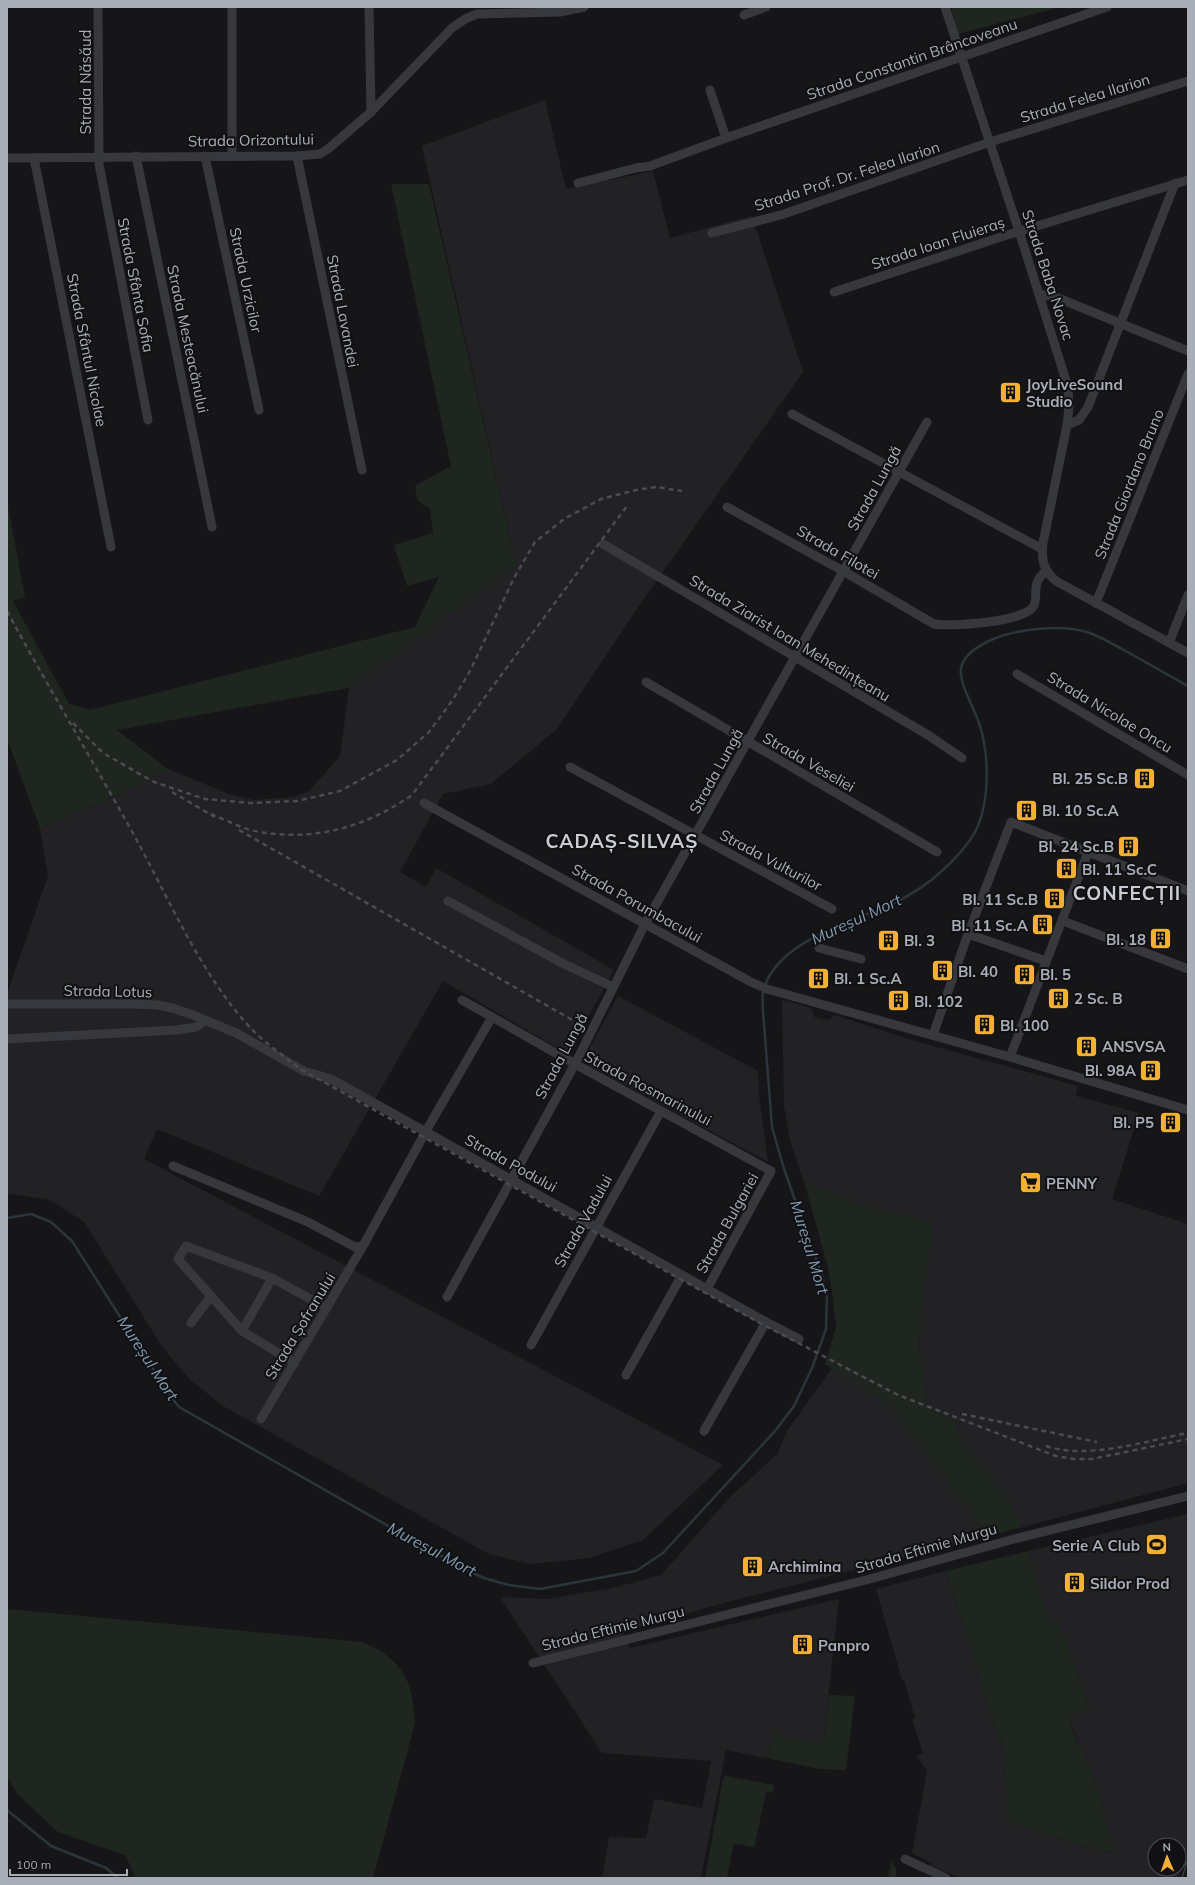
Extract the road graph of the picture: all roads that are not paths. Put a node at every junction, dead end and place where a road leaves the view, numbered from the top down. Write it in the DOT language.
graph roads {
  1 [pos="98,7"];
  2 [pos="232,7"];
  3 [pos="369,7"];
  4 [pos="584,7"];
  5 [pos="766,7"];
  6 [pos="944,7"];
  7 [pos="1107,7"];
  8 [pos="504,10"];
  9 [pos="744,15"];
  10 [pos="961,57"];
  11 [pos="1188,81"];
  12 [pos="710,90"];
  13 [pos="371,112"];
  14 [pos="726,138"];
  15 [pos="990,142"];
  16 [pos="100,156"];
  17 [pos="136,156"];
  18 [pos="205,156"];
  19 [pos="232,156"];
  20 [pos="297,156"];
  21 [pos="7,158"];
  22 [pos="34,158"];
  23 [pos="1188,180"];
  24 [pos="578,183"];
  25 [pos="1175,183"];
  26 [pos="1019,231"];
  27 [pos="712,233"];
  28 [pos="834,292"];
  29 [pos="1039,294"];
  30 [pos="1120,323"];
  31 [pos="1188,351"];
  32 [pos="1188,374"];
  33 [pos="259,410"];
  34 [pos="792,414"];
  35 [pos="148,420"];
  36 [pos="927,422"];
  37 [pos="1067,425"];
  38 [pos="362,470"];
  39 [pos="900,473"];
  40 [pos="727,506"];
  41 [pos="212,527"];
  42 [pos="603,544"];
  43 [pos="112,547"];
  44 [pos="1042,554"];
  45 [pos="1046,570"];
  46 [pos="844,571"];
  47 [pos="1188,595"];
  48 [pos="1096,603"];
  49 [pos="1169,643"];
  50 [pos="1188,653"];
  51 [pos="796,658"];
  52 [pos="1017,674"];
  53 [pos="646,682"];
  54 [pos="747,742"];
  55 [pos="962,758"];
  56 [pos="570,767"];
  57 [pos="1188,775"];
  58 [pos="424,803"];
  59 [pos="696,835"];
  60 [pos="937,852"];
  61 [pos="1088,852"];
  62 [pos="1188,891"];
  63 [pos="448,901"];
  64 [pos="832,909"];
  65 [pos="1063,921"];
  66 [pos="645,924"];
  67 [pos="968,934"];
  68 [pos="819,948"];
  69 [pos="861,959"];
  70 [pos="1046,961"];
  71 [pos="1188,969"];
  72 [pos="613,987"];
  73 [pos="462,1000"];
  74 [pos="7,1004"];
  75 [pos="492,1017"];
  76 [pos="206,1020"];
  77 [pos="933,1035"];
  78 [pos="7,1039"];
  79 [pos="1010,1056"];
  80 [pos="575,1064"];
  81 [pos="1188,1110"];
  82 [pos="660,1111"];
  83 [pos="426,1131"];
  84 [pos="173,1166"];
  85 [pos="771,1171"];
  86 [pos="511,1179"];
  87 [pos="596,1227"];
  88 [pos="364,1246"];
  89 [pos="682,1275"];
  90 [pos="272,1278"];
  91 [pos="707,1289"];
  92 [pos="211,1296"];
  93 [pos="447,1297"];
  94 [pos="327,1308"];
  95 [pos="766,1322"];
  96 [pos="191,1323"];
  97 [pos="242,1331"];
  98 [pos="799,1339"];
  99 [pos="531,1345"];
  100 [pos="295,1363"];
  101 [pos="626,1375"];
  102 [pos="261,1419"];
  103 [pos="704,1431"];
  104 [pos="1188,1496"];
  105 [pos="533,1663"];
  106 [pos="904,1859"];
  107 [pos="946,1878"];
  1 -- 16 [label="street, Strada Năsăud"];
  2 -- 19 [label="street"];
  3 -- 13 [label="street"];
  4 -- 8 [label="street, Strada Orizontului"];
  5 -- 9 [label="street"];
  6 -- 10 [label="street, Strada Baba Novac"];
  7 -- 10 [label="street, Strada Constantin Brâncoveanu"];
  8 -- 13 [label="street, Strada Orizontului"];
  10 -- 14 [label="street, Strada Constantin Brâncoveanu"];
  10 -- 15 [label="street, Strada Baba Novac"];
  11 -- 15 [label="street, Strada Felea Ilarion"];
  12 -- 14 [label="street"];
  13 -- 20 [label="street, Strada Orizontului"];
  14 -- 24 [label="street, Strada Constantin Brâncoveanu"];
  15 -- 26 [label="street, Strada Baba Novac"];
  15 -- 27 [label="street, Strada Prof. Dr. Felea Ilarion"];
  16 -- 17 [label="street, Strada Orizontului"];
  16 -- 22 [label="street, Strada Orizontului"];
  16 -- 35 [label="street, Strada Sfânta Sofia"];
  17 -- 18 [label="street, Strada Orizontului"];
  17 -- 41 [label="street, Strada Mesteacănului"];
  18 -- 19 [label="street, Strada Orizontului"];
  18 -- 33 [label="street, Strada Urzicilor"];
  19 -- 20 [label="street, Strada Orizontului"];
  20 -- 38 [label="street, Strada Lavandei"];
  21 -- 22 [label="street, Strada Orizontului"];
  22 -- 43 [label="street, Strada Sfântul Nicolae"];
  23 -- 25 [label="street, Strada Ioan Fluieraș"];
  25 -- 26 [label="street, Strada Ioan Fluieraș"];
  25 -- 30 [label="street"];
  26 -- 28 [label="street, Strada Ioan Fluieraș"];
  26 -- 29 [label="street, Strada Baba Novac"];
  29 -- 30 [label="street"];
  29 -- 37 [label="street, Strada Baba Novac"];
  30 -- 31 [label="street"];
  30 -- 37 [label="street"];
  32 -- 48 [label="street, Strada Giordano Bruno"];
  34 -- 39 [label="street"];
  36 -- 39 [label="street, Strada Lungă"];
  37 -- 44 [label="street, Strada Baba Novac"];
  39 -- 44 [label="street"];
  39 -- 46 [label="street, Strada Lungă"];
  40 -- 46 [label="street, Strada Filotei"];
  42 -- 51 [label="street, Strada Ziarist Ioan Mehedințeanu"];
  44 -- 45 [label="street"];
  45 -- 46 [label="street, Strada Filotei"];
  45 -- 48 [label="street"];
  46 -- 51 [label="street, Strada Lungă"];
  47 -- 49 [label="street"];
  48 -- 49 [label="street"];
  49 -- 50 [label="street"];
  51 -- 54 [label="street, Strada Lungă"];
  51 -- 55 [label="street, Strada Ziarist Ioan Mehedințeanu"];
  52 -- 57 [label="street, Strada Nicolae Oncu"];
  53 -- 54 [label="street, Strada Veseliei"];
  54 -- 59 [label="street, Strada Lungă"];
  54 -- 60 [label="street, Strada Veseliei"];
  56 -- 59 [label="street, Strada Vulturilor"];
  58 -- 66 [label="street, Strada Porumbacului"];
  59 -- 64 [label="street, Strada Vulturilor"];
  59 -- 66 [label="street, Strada Lungă"];
  61 -- 62 [label="street"];
  61 -- 65 [label="street"];
  61 -- 67 [label="street"];
  63 -- 72 [label="street"];
  65 -- 70 [label="street"];
  65 -- 71 [label="street"];
  66 -- 72 [label="street, Strada Lungă"];
  66 -- 77 [label="street, Strada Porumbacului"];
  67 -- 70 [label="street"];
  67 -- 77 [label="street"];
  68 -- 69 [label="street"];
  70 -- 79 [label="street"];
  72 -- 80 [label="street, Strada Lungă"];
  73 -- 75 [label="street, Strada Rosmarinului"];
  74 -- 76 [label="street, Strada Lotus"];
  75 -- 80 [label="street, Strada Rosmarinului"];
  75 -- 83 [label="street"];
  76 -- 78 [label="street"];
  76 -- 83 [label="street, Strada Podului"];
  77 -- 79 [label="street, Strada Porumbacului"];
  79 -- 81 [label="street, Strada Porumbacului"];
  80 -- 82 [label="street, Strada Rosmarinului"];
  80 -- 86 [label="street, Strada Lungă"];
  82 -- 85 [label="street, Strada Rosmarinului"];
  82 -- 87 [label="street, Strada Vadului"];
  83 -- 86 [label="street, Strada Podului"];
  83 -- 88 [label="street"];
  84 -- 88 [label="street"];
  85 -- 91 [label="street, Strada Bulgariei"];
  86 -- 87 [label="street, Strada Podului"];
  86 -- 93 [label="street, Strada Lungă"];
  87 -- 89 [label="street, Strada Podului"];
  87 -- 99 [label="street, Strada Vadului"];
  88 -- 94 [label="street, Strada Șofranului"];
  89 -- 91 [label="street, Strada Podului"];
  89 -- 101 [label="street"];
  90 -- 92 [label="street"];
  90 -- 94 [label="street"];
  90 -- 97 [label="street"];
  91 -- 95 [label="street, Strada Podului"];
  92 -- 96 [label="street"];
  92 -- 97 [label="street"];
  94 -- 100 [label="street, Strada Șofranului"];
  95 -- 98 [label="street, Strada Podului"];
  95 -- 103 [label="street"];
  97 -- 100 [label="street"];
  100 -- 102 [label="street, Strada Șofranului"];
  104 -- 105 [label="street, Strada Eftimie Murgu"];
  106 -- 107 [label="street"];
}
